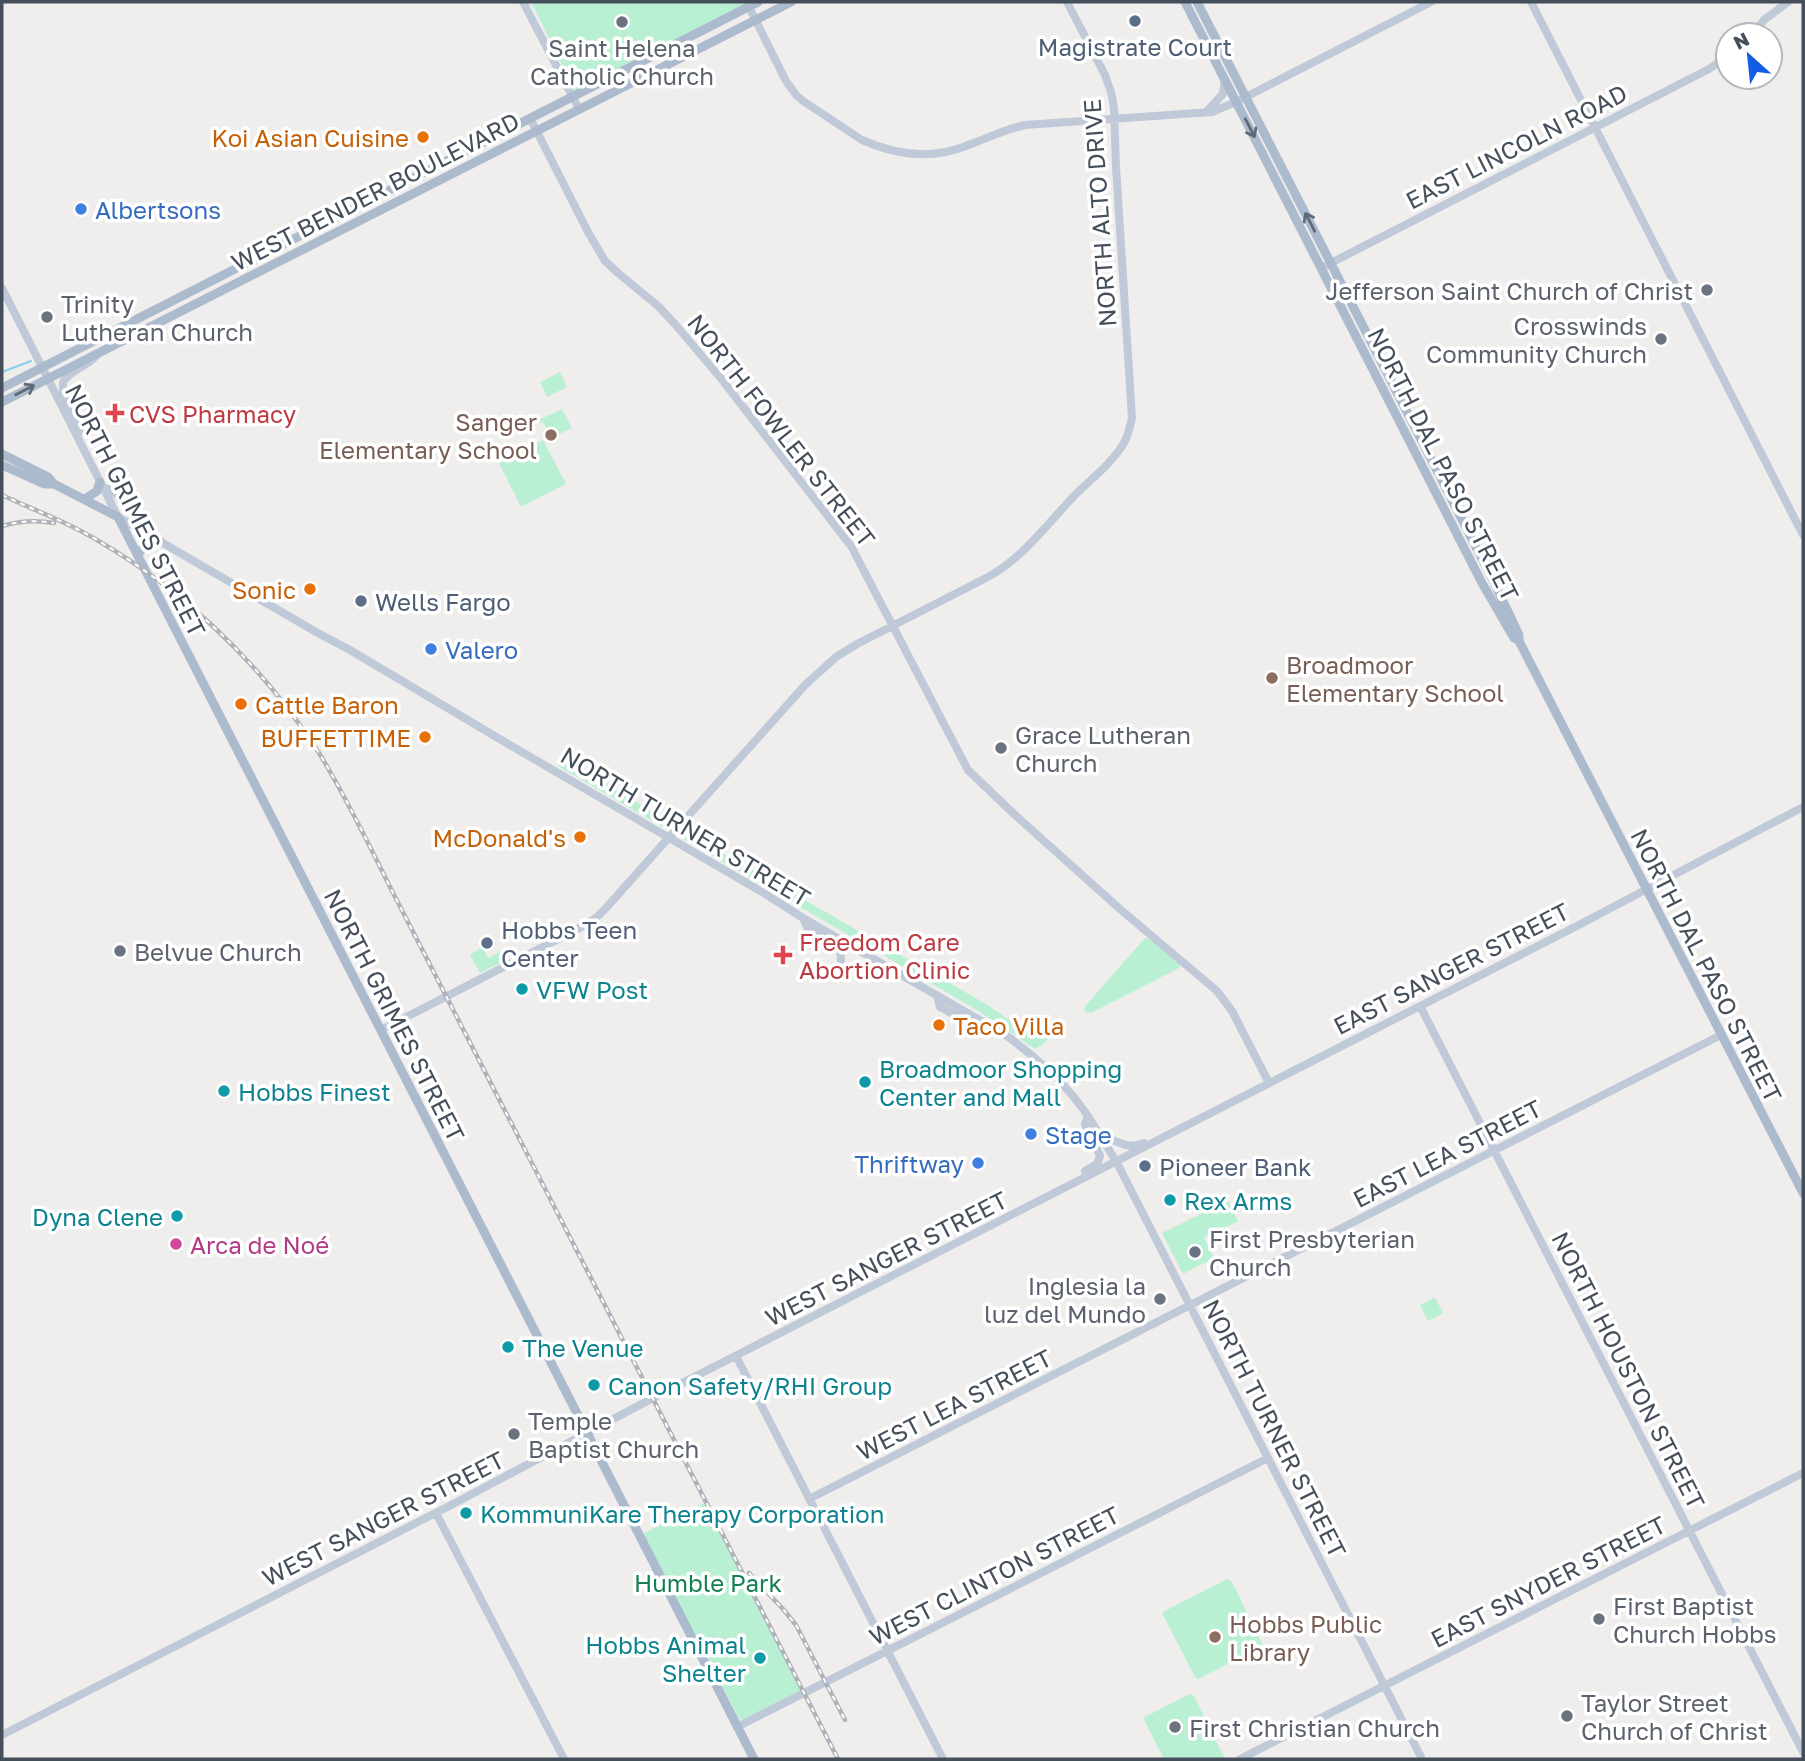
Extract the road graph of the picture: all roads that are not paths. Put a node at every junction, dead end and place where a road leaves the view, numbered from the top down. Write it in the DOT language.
graph roads {
  1 [pos="523,2"];
  2 [pos="758,2"];
  3 [pos="790,2"];
  4 [pos="1067,2"];
  5 [pos="1185,2"];
  6 [pos="1197,2"];
  7 [pos="1431,2"];
  8 [pos="1531,2"];
  9 [pos="1788,2"];
  10 [pos="749,7"];
  11 [pos="755,20"];
  12 [pos="1763,21"];
  13 [pos="1714,66"];
  14 [pos="1225,79"];
  15 [pos="572,96"];
  16 [pos="1245,96"];
  17 [pos="1236,102"];
  18 [pos="579,109"];
  19 [pos="1205,113"];
  20 [pos="530,118"];
  21 [pos="1114,118"];
  22 [pos="1595,127"];
  23 [pos="536,131"];
  24 [pos="1331,263"];
  25 [pos="1321,268"];
  26 [pos="2,288"];
  27 [pos="135,320"];
  28 [pos="141,332"];
  29 [pos="99,353"];
  30 [pos="42,367"];
  31 [pos="48,378"];
  32 [pos="2,386"];
  33 [pos="2,402"];
  34 [pos="77,436"];
  35 [pos="2,454"];
  36 [pos="2,465"];
  37 [pos="54,484"];
  38 [pos="102,485"];
  39 [pos="85,499"];
  40 [pos="118,517"];
  41 [pos="1803,535"];
  42 [pos="150,536"];
  43 [pos="160,541"];
  44 [pos="138,556"];
  45 [pos="893,625"];
  46 [pos="1519,641"];
  47 [pos="1803,807"];
  48 [pos="669,838"];
  49 [pos="1647,889"];
  50 [pos="803,918"];
  51 [pos="841,960"];
  52 [pos="937,995"];
  53 [pos="1420,1006"];
  54 [pos="966,1023"];
  55 [pos="382,1030"];
  56 [pos="1721,1035"];
  57 [pos="1269,1083"];
  58 [pos="1087,1116"];
  59 [pos="1185,1126"];
  60 [pos="1101,1137"];
  61 [pos="1495,1151"];
  62 [pos="1116,1161"];
  63 [pos="1076,1182"];
  64 [pos="1802,1188"];
  65 [pos="1191,1306"];
  66 [pos="736,1356"];
  67 [pos="588,1434"];
  68 [pos="1268,1458"];
  69 [pos="1803,1473"];
  70 [pos="809,1499"];
  71 [pos="436,1513"];
  72 [pos="1690,1530"];
  73 [pos="887,1651"];
  74 [pos="1384,1685"];
  75 [pos="737,1727"];
  76 [pos="2,1735"];
  77 [pos="1803,1752"];
  78 [pos="564,1759"];
  79 [pos="754,1759"];
  80 [pos="943,1759"];
  81 [pos="1240,1759"];
  82 [pos="1422,1759"];
  1 -- 15 [label="street"];
  2 -- 10 [label="main road, WEST BENDER BOULEVARD"];
  3 -- 11 [label="main road, WEST BENDER BOULEVARD"];
  4 -- 21 [label="street, NORTH ALTO DRIVE"];
  5 -- 14 [label="main road, NORTH DAL PASO STREET"];
  6 -- 16 [label="main road, NORTH DAL PASO STREET"];
  7 -- 16 [label="street"];
  8 -- 22 [label="street"];
  9 -- 12 [label="street"];
  10 -- 11 [label="street"];
  10 -- 15 [label="main road, WEST BENDER BOULEVARD"];
  11 -- 18 [label="main road, WEST BENDER BOULEVARD"];
  11 -- 21 [label="street"];
  13 -- 22 [label="street, EAST LINCOLN ROAD"];
  14 -- 17 [label="main road, NORTH DAL PASO STREET"];
  14 -- 19 [label="street"];
  15 -- 18 [label="street"];
  15 -- 20 [label="main road, WEST BENDER BOULEVARD"];
  16 -- 17 [label="street"];
  24 -- 16 [label="main road, NORTH DAL PASO STREET, one-way"];
  17 -- 19 [label="street"];
  17 -- 25 [label="main road, NORTH DAL PASO STREET, one-way"];
  18 -- 23 [label="main road, WEST BENDER BOULEVARD"];
  19 -- 21 [label="street"];
  20 -- 23 [label="street, NORTH FOWLER STREET"];
  20 -- 27 [label="main road, WEST BENDER BOULEVARD"];
  21 -- 45 [label="street, NORTH ALTO DRIVE"];
  22 -- 24 [label="street, EAST LINCOLN ROAD"];
  22 -- 41 [label="street"];
  23 -- 28 [label="main road, WEST BENDER BOULEVARD"];
  23 -- 45 [label="street, NORTH FOWLER STREET"];
  24 -- 25 [label="street, EAST LINCOLN ROAD"];
  24 -- 46 [label="main road, NORTH DAL PASO STREET"];
  25 -- 46 [label="main road, NORTH DAL PASO STREET"];
  26 -- 30 [label="street, NORTH GRIMES STREET"];
  27 -- 28 [label="main road"];
  27 -- 30 [label="main road, WEST BENDER BOULEVARD"];
  28 -- 29 [label="main road, WEST BENDER BOULEVARD"];
  29 -- 31 [label="main road, WEST BENDER BOULEVARD"];
  29 -- 34 [label="street"];
  30 -- 31 [label="street, NORTH GRIMES STREET"];
  30 -- 32 [label="main road, WEST BENDER BOULEVARD"];
  33 -- 31 [label="main road, WEST BENDER BOULEVARD, one-way"];
  31 -- 34 [label="street, NORTH GRIMES STREET"];
  34 -- 38 [label="street, NORTH GRIMES STREET"];
  35 -- 37 [label="main road, NORTH TURNER STREET"];
  36 -- 37 [label="main road, NORTH TURNER STREET"];
  37 -- 39 [label="main road, NORTH TURNER STREET"];
  38 -- 39 [label="main road"];
  38 -- 40 [label="street, NORTH GRIMES STREET"];
  38 -- 42 [label="street"];
  39 -- 40 [label="main road, NORTH TURNER STREET"];
  40 -- 42 [label="street, NORTH TURNER STREET"];
  40 -- 44 [label="main road, NORTH GRIMES STREET"];
  42 -- 43 [label="street, NORTH TURNER STREET"];
  43 -- 44 [label="main road"];
  43 -- 48 [label="street, NORTH TURNER STREET"];
  44 -- 55 [label="main road, NORTH GRIMES STREET"];
  45 -- 48 [label="street, NORTH ALTO DRIVE"];
  45 -- 57 [label="street, NORTH FOWLER STREET"];
  46 -- 49 [label="main road, NORTH DAL PASO STREET"];
  47 -- 49 [label="street, EAST SANGER STREET"];
  48 -- 50 [label="street, NORTH TURNER STREET"];
  48 -- 55 [label="street, NORTH ALTO DRIVE"];
  49 -- 53 [label="street, EAST SANGER STREET"];
  49 -- 56 [label="main road, NORTH DAL PASO STREET"];
  50 -- 51 [label="street"];
  50 -- 52 [label="street, NORTH TURNER STREET"];
  52 -- 54 [label="street"];
  52 -- 58 [label="street, NORTH TURNER STREET"];
  53 -- 57 [label="street, EAST SANGER STREET"];
  53 -- 61 [label="street, NORTH HOUSTON STREET"];
  55 -- 67 [label="main road, NORTH GRIMES STREET"];
  56 -- 61 [label="street, EAST LEA STREET"];
  56 -- 64 [label="main road, NORTH DAL PASO STREET"];
  57 -- 59 [label="street, EAST SANGER STREET"];
  58 -- 60 [label="street, NORTH TURNER STREET"];
  58 -- 63 [label="street"];
  59 -- 60 [label="street"];
  59 -- 62 [label="street, EAST SANGER STREET"];
  60 -- 62 [label="street, NORTH TURNER STREET"];
  61 -- 65 [label="street, EAST LEA STREET"];
  61 -- 72 [label="street, NORTH HOUSTON STREET"];
  62 -- 63 [label="street, WEST SANGER STREET"];
  62 -- 65 [label="street, NORTH TURNER STREET"];
  63 -- 66 [label="street, WEST SANGER STREET"];
  65 -- 68 [label="street, NORTH TURNER STREET"];
  65 -- 70 [label="street, WEST LEA STREET"];
  66 -- 67 [label="street, WEST SANGER STREET"];
  66 -- 70 [label="street"];
  67 -- 71 [label="street, WEST SANGER STREET"];
  67 -- 75 [label="main road, NORTH GRIMES STREET"];
  68 -- 73 [label="street, WEST CLINTON STREET"];
  68 -- 74 [label="street, NORTH TURNER STREET"];
  69 -- 72 [label="street, EAST SNYDER STREET"];
  70 -- 73 [label="street"];
  71 -- 76 [label="street, WEST SANGER STREET"];
  71 -- 78 [label="street"];
  72 -- 74 [label="street, EAST SNYDER STREET"];
  72 -- 77 [label="street, NORTH HOUSTON STREET"];
  73 -- 75 [label="street, WEST CLINTON STREET"];
  73 -- 80 [label="street"];
  74 -- 81 [label="street, EAST SNYDER STREET"];
  74 -- 82 [label="street, NORTH TURNER STREET"];
  75 -- 79 [label="main road, NORTH GRIMES STREET"];
}
